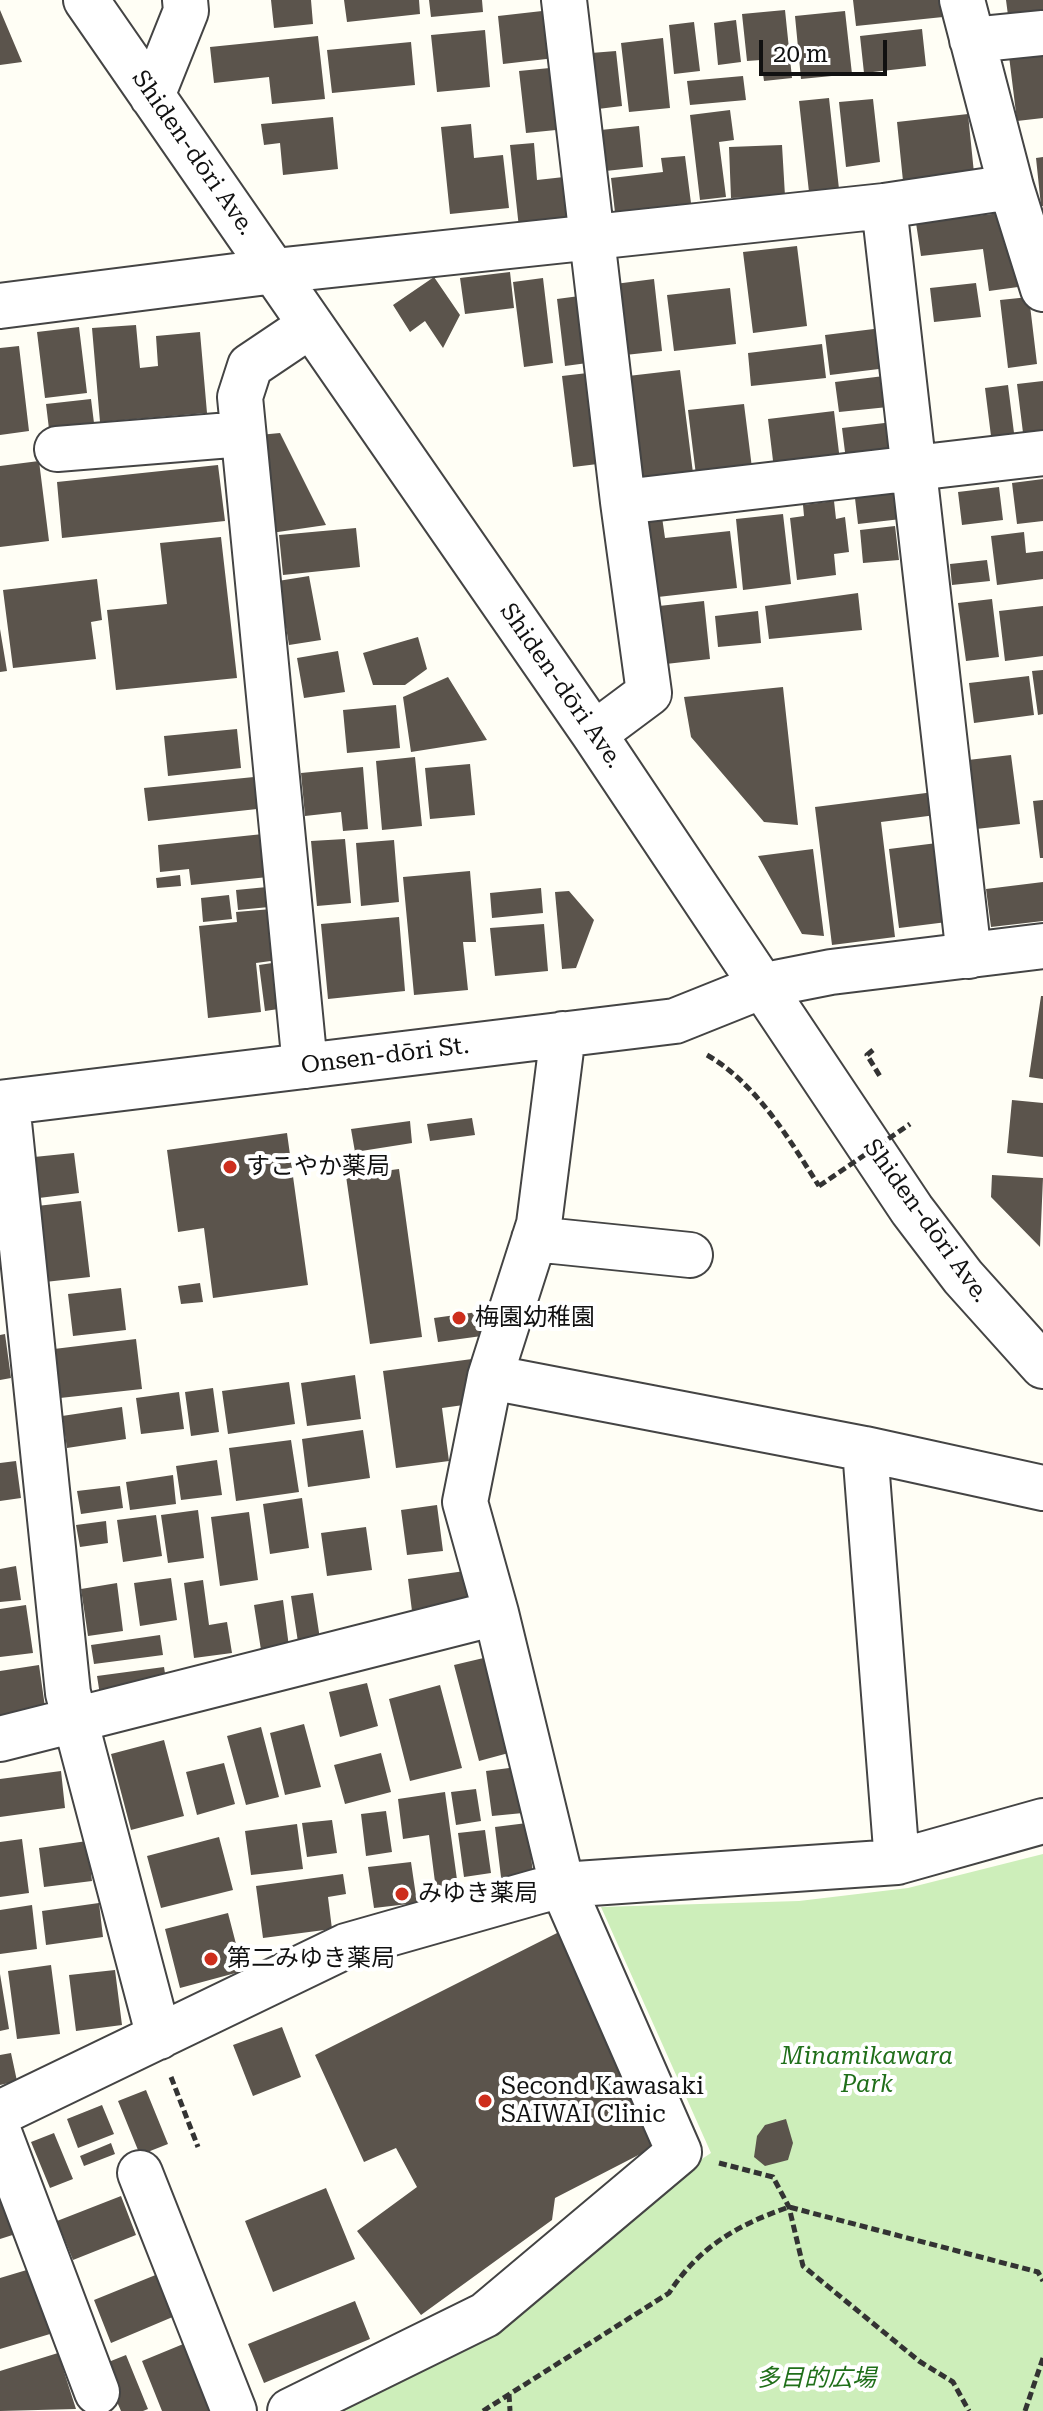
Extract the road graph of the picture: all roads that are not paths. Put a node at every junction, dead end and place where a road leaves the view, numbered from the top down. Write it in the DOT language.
graph roads {
  1 [pos="86,0"];
  2 [pos="185,0"];
  3 [pos="564,0"];
  4 [pos="967,20"];
  5 [pos="1043,33"];
  6 [pos="152,96"];
  7 [pos="1011,187"];
  8 [pos="884,206"];
  9 [pos="590,237"];
  10 [pos="275,271"];
  11 [pos="1043,289"];
  12 [pos="0,306"];
  13 [pos="311,325"];
  14 [pos="243,434"];
  15 [pos="57,449"];
  16 [pos="1043,453"];
  17 [pos="915,467"];
  18 [pos="623,502"];
  19 [pos="594,734"];
  20 [pos="1043,946"];
  21 [pos="969,956"];
  22 [pos="765,985"];
  23 [pos="563,1034"];
  24 [pos="305,1066"];
  25 [pos="3,1103"];
  26 [pos="534,1239"];
  27 [pos="690,1255"];
  28 [pos="1043,1366"];
  29 [pos="490,1377"];
  30 [pos="865,1449"];
  31 [pos="1043,1488"];
  32 [pos="496,1613"];
  33 [pos="74,1719"];
  34 [pos="0,1739"];
  35 [pos="1043,1821"];
  36 [pos="897,1862"];
  37 [pos="562,1885"];
  38 [pos="159,2037"];
  39 [pos="0,2113"];
  40 [pos="0,2135"];
  41 [pos="140,2173"];
  42 [pos="97,2392"];
  43 [pos="234,2411"];
  44 [pos="290,2411"];
  1 -- 6 [label="street, Shiden-dōri Ave."];
  2 -- 6 [label="street"];
  3 -- 9 [label="street"];
  4 -- 5 [label="street"];
  4 -- 7 [label="street"];
  6 -- 10 [label="street, Shiden-dōri Ave."];
  7 -- 8 [label="street"];
  7 -- 11 [label="street"];
  8 -- 9 [label="street"];
  8 -- 17 [label="street"];
  9 -- 10 [label="street"];
  9 -- 18 [label="street"];
  10 -- 12 [label="street"];
  10 -- 13 [label="street, Shiden-dōri Ave."];
  13 -- 14 [label="street"];
  13 -- 19 [label="street, Shiden-dōri Ave."];
  14 -- 15 [label="street"];
  14 -- 24 [label="street"];
  16 -- 17 [label="street"];
  17 -- 18 [label="street"];
  17 -- 21 [label="street"];
  18 -- 19 [label="street"];
  19 -- 22 [label="street, Shiden-dōri Ave."];
  20 -- 21 [label="street, Onsen-dōri St."];
  21 -- 22 [label="street, Onsen-dōri St."];
  22 -- 23 [label="street, Onsen-dōri St."];
  22 -- 28 [label="street, Shiden-dōri Ave."];
  23 -- 24 [label="street, Onsen-dōri St."];
  23 -- 26 [label="street"];
  24 -- 25 [label="street, Onsen-dōri St."];
  25 -- 33 [label="street"];
  26 -- 27 [label="street"];
  26 -- 29 [label="street"];
  29 -- 30 [label="street"];
  29 -- 32 [label="street"];
  30 -- 31 [label="street"];
  30 -- 36 [label="street"];
  32 -- 33 [label="street"];
  32 -- 37 [label="street"];
  33 -- 34 [label="street"];
  33 -- 38 [label="street"];
  35 -- 36 [label="street"];
  36 -- 37 [label="street"];
  37 -- 38 [label="street"];
  37 -- 44 [label="street"];
  38 -- 39 [label="street"];
  40 -- 42 [label="street"];
  41 -- 43 [label="street"];
}
